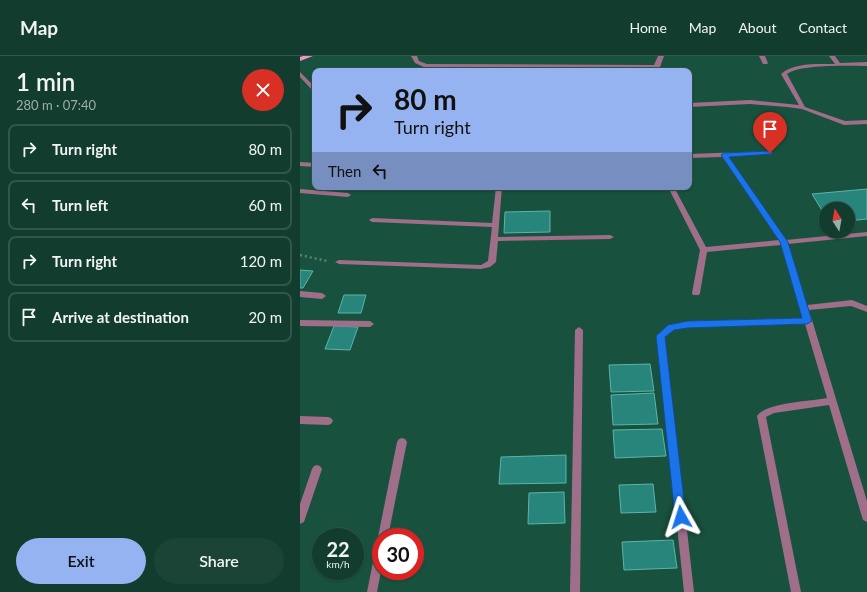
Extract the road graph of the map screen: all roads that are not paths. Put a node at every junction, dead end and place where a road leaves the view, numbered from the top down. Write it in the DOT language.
graph roads {
  1 [pos="310,56"];
  2 [pos="414,56"];
  3 [pos="661,56"];
  4 [pos="762,56"];
  5 [pos="832,56"];
  6 [pos="300,59"];
  7 [pos="765,63"];
  8 [pos="867,64"];
  9 [pos="839,65"];
  10 [pos="481,68"];
  11 [pos="656,68"];
  12 [pos="301,77"];
  13 [pos="312,87"];
  14 [pos="692,105"];
  15 [pos="803,108"];
  16 [pos="867,122"];
  17 [pos="770,153"];
  18 [pos="724,155"];
  19 [pos="692,156"];
  20 [pos="300,164"];
  21 [pos="312,165"];
  22 [pos="499,190"];
  23 [pos="673,190"];
  24 [pos="300,191"];
  25 [pos="348,195"];
  26 [pos="372,220"];
  27 [pos="496,225"];
  28 [pos="867,234"];
  29 [pos="610,237"];
  30 [pos="494,239"];
  31 [pos="784,242"];
  32 [pos="704,250"];
  33 [pos="339,262"];
  34 [pos="696,292"];
  35 [pos="300,294"];
  36 [pos="322,296"];
  37 [pos="804,308"];
  38 [pos="867,309"];
  39 [pos="807,321"];
  40 [pos="300,323"];
  41 [pos="370,324"];
  42 [pos="579,330"];
  43 [pos="832,401"];
  44 [pos="300,420"];
  45 [pos="328,421"];
  46 [pos="402,442"];
  47 [pos="317,469"];
  48 [pos="867,517"];
  49 [pos="300,519"];
  50 [pos="385,528"];
  51 [pos="374,580"];
  52 [pos="372,592"];
  53 [pos="575,592"];
  54 [pos="689,592"];
  55 [pos="796,592"];
  1 -- 6 [label="main road"];
  2 -- 10 [label="street"];
  3 -- 11 [label="street"];
  4 -- 7 [label="street"];
  5 -- 9 [label="street"];
  8 -- 9 [label="street"];
  9 -- 15 [label="street"];
  12 -- 13 [label="street"];
  14 -- 15 [label="street"];
  15 -- 16 [label="street"];
  17 -- 18 [label="street"];
  18 -- 19 [label="street"];
  18 -- 31 [label="street"];
  20 -- 21 [label="street"];
  22 -- 27 [label="street"];
  23 -- 32 [label="street"];
  24 -- 25 [label="street"];
  26 -- 27 [label="street"];
  27 -- 30 [label="street"];
  28 -- 31 [label="street"];
  29 -- 30 [label="street"];
  30 -- 33 [label="street"];
  31 -- 32 [label="street"];
  31 -- 37 [label="street"];
  32 -- 34 [label="street"];
  35 -- 36 [label="street"];
  37 -- 38 [label="street"];
  37 -- 39 [label="street"];
  39 -- 43 [label="street"];
  39 -- 54 [label="street"];
  40 -- 41 [label="street"];
  42 -- 53 [label="street"];
  43 -- 48 [label="street"];
  43 -- 55 [label="street"];
  44 -- 45 [label="street"];
  46 -- 50 [label="street"];
  47 -- 49 [label="street"];
  51 -- 52 [label="street"];
}
